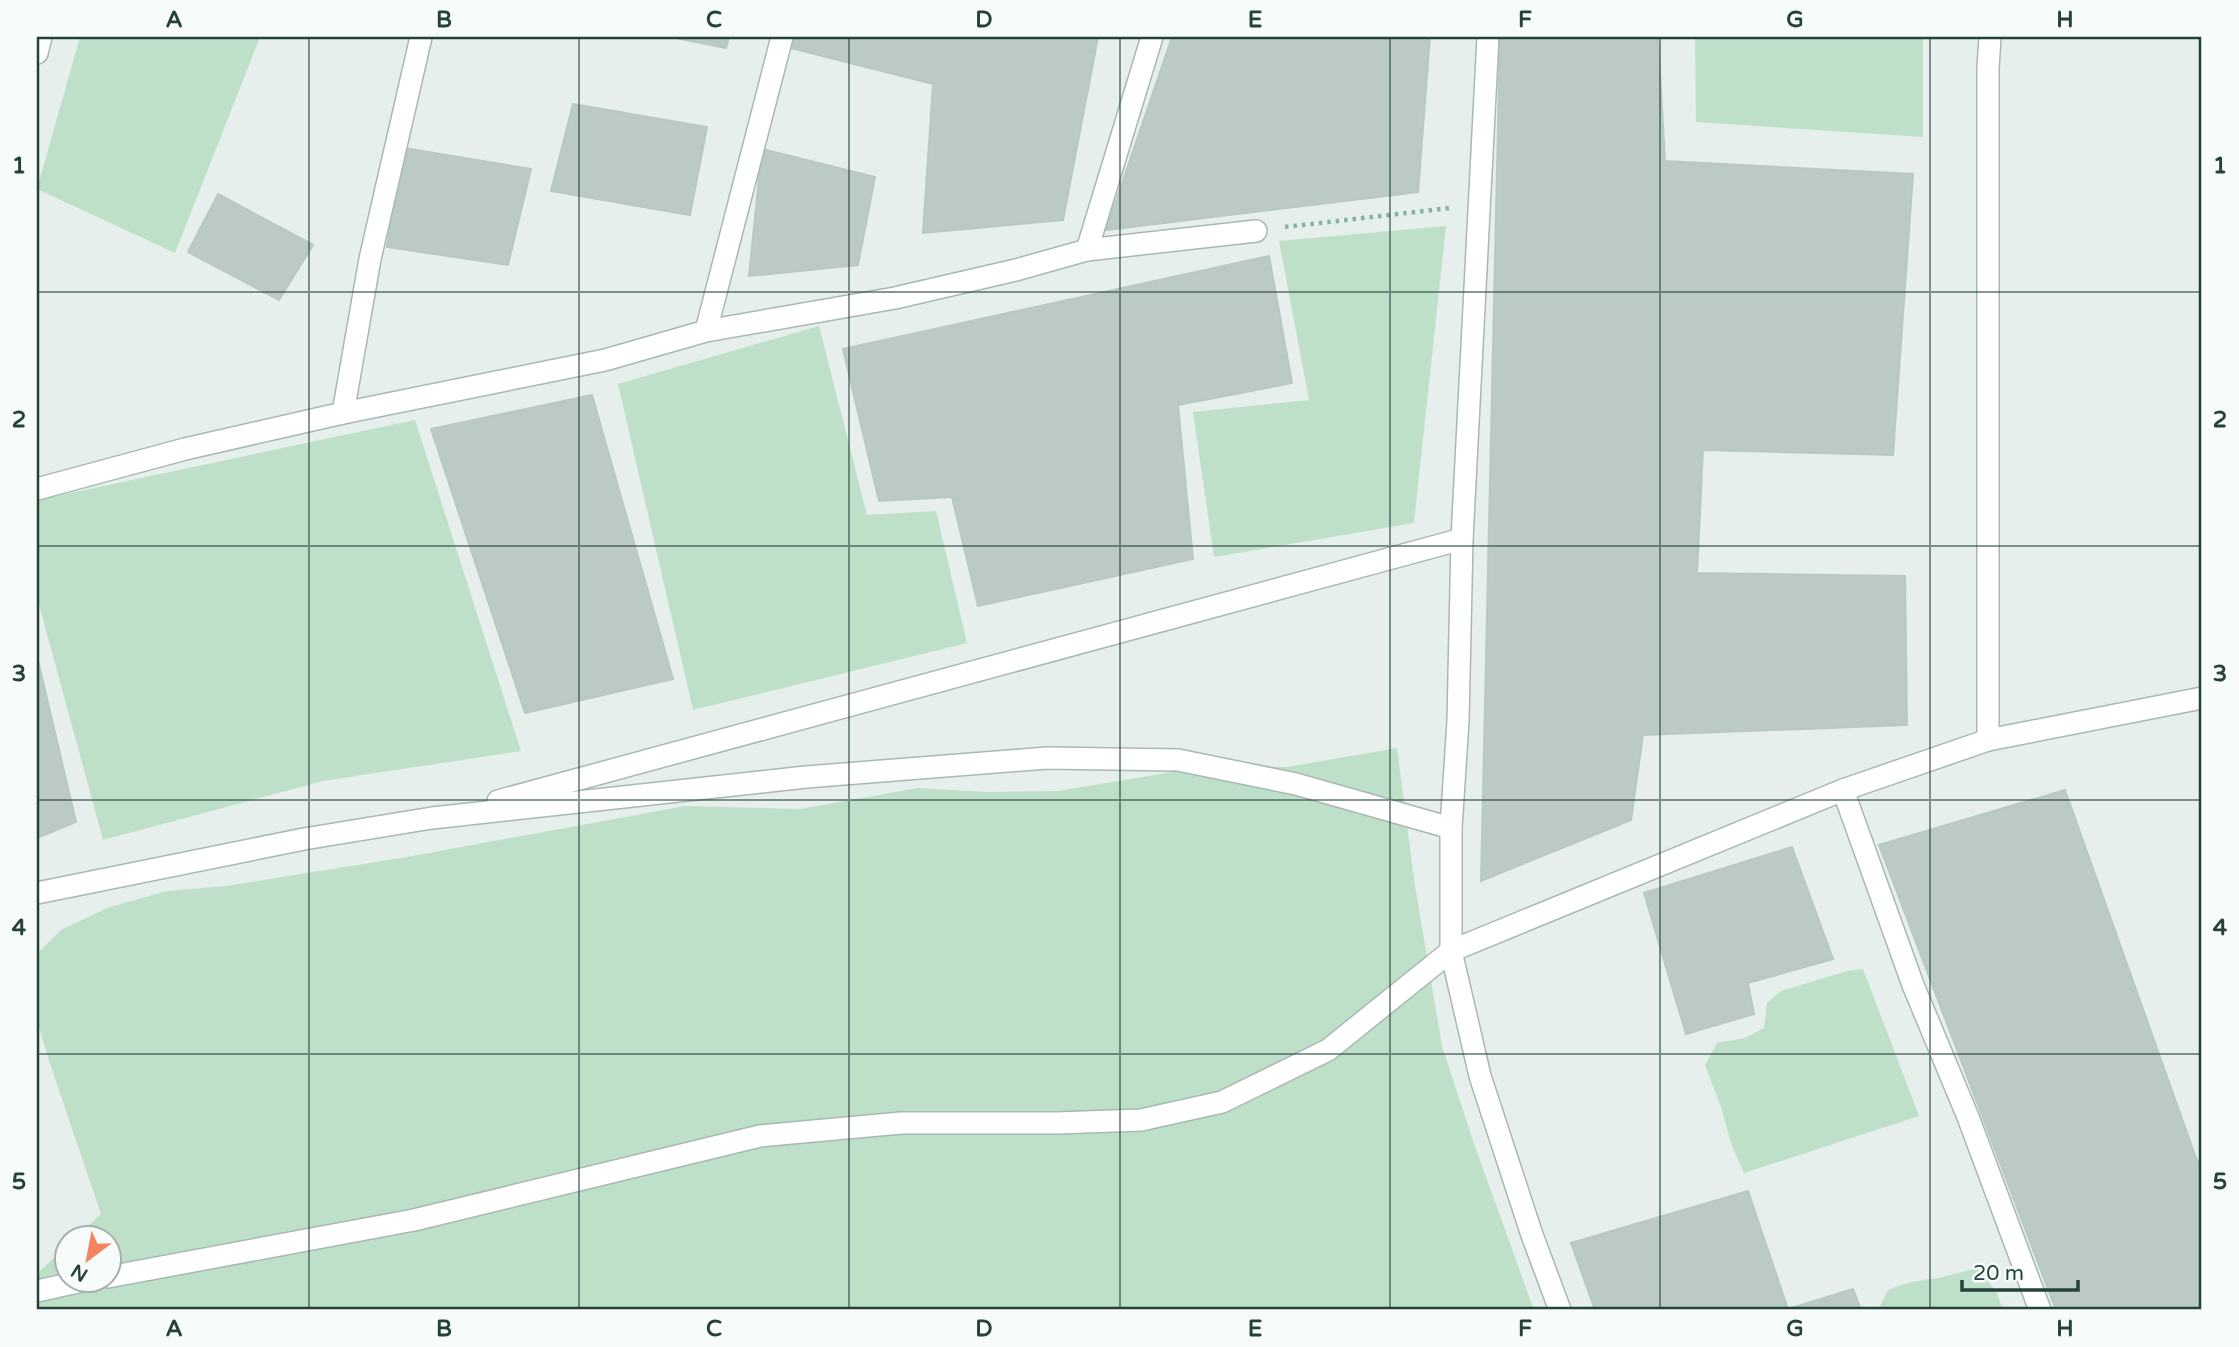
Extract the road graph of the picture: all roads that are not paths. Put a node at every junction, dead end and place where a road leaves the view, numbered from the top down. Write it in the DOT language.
graph roads {
  1 [pos="41,37"];
  2 [pos="421,37"];
  3 [pos="782,37"];
  4 [pos="1152,37"];
  5 [pos="1488,37"];
  6 [pos="1990,37"];
  7 [pos="37,52"];
  8 [pos="1256,231"];
  9 [pos="1087,250"];
  10 [pos="706,331"];
  11 [pos="343,413"];
  12 [pos="37,489"];
  13 [pos="1462,540"];
  14 [pos="2202,698"];
  15 [pos="1988,740"];
  16 [pos="1843,790"];
  17 [pos="432,818"];
  18 [pos="1451,828"];
  19 [pos="37,893"];
  20 [pos="1451,951"];
  21 [pos="122,1274"];
  22 [pos="1560,1310"];
  23 [pos="2040,1310"];
  1 -- 7 [label="street"];
  2 -- 11 [label="street"];
  3 -- 10 [label="street"];
  4 -- 9 [label="street"];
  5 -- 13 [label="street"];
  6 -- 15 [label="street"];
  8 -- 9 [label="street"];
  9 -- 10 [label="street"];
  10 -- 11 [label="street"];
  11 -- 12 [label="street"];
  13 -- 17 [label="street"];
  13 -- 18 [label="street"];
  14 -- 15 [label="street"];
  15 -- 16 [label="street"];
  16 -- 20 [label="street"];
  16 -- 23 [label="street"];
  17 -- 18 [label="street"];
  17 -- 19 [label="street"];
  18 -- 20 [label="street"];
  20 -- 21 [label="street"];
  20 -- 22 [label="street"];
}
